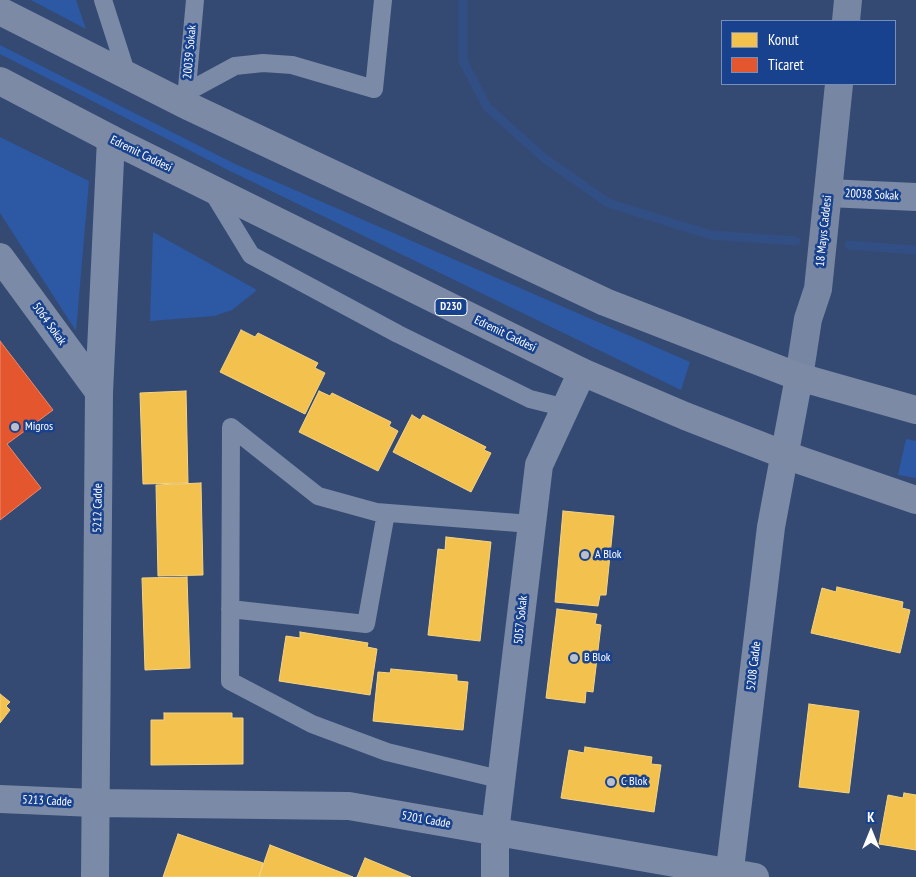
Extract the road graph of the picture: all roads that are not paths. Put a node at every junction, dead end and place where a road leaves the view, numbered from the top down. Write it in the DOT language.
graph roads {
  1 [pos="103,0"];
  2 [pos="195,0"];
  3 [pos="383,0"];
  4 [pos="848,0"];
  5 [pos="0,10"];
  6 [pos="846,20"];
  7 [pos="127,75"];
  8 [pos="0,80"];
  9 [pos="840,85"];
  10 [pos="186,98"];
  11 [pos="111,139"];
  12 [pos="211,189"];
  13 [pos="828,193"];
  14 [pos="916,197"];
  15 [pos="0,257"];
  16 [pos="582,372"];
  17 [pos="799,377"];
  18 [pos="99,392"];
  19 [pos="566,408"];
  20 [pos="916,410"];
  21 [pos="785,455"];
  22 [pos="916,500"];
  23 [pos="386,513"];
  24 [pos="531,524"];
  25 [pos="230,609"];
  26 [pos="503,780"];
  27 [pos="0,799"];
  28 [pos="94,804"];
  29 [pos="495,832"];
  30 [pos="738,876"];
  31 [pos="95,877"];
  32 [pos="495,877"];
  1 -- 7 [label="lane"];
  2 -- 10 [label="lane, 20039 Sokak"];
  3 -- 10 [label="lane"];
  4 -- 6 [label="main road"];
  5 -- 7 [label="highway"];
  7 -- 10 [label="highway"];
  8 -- 11 [label="highway, Edremit Caddesi / D230"];
  9 -- 13 [label="main road, 18 Mayıs Caddesi"];
  10 -- 17 [label="highway"];
  11 -- 12 [label="highway, Edremit Caddesi / D230"];
  11 -- 18 [label="street, 5212 Cadde"];
  12 -- 16 [label="highway, Edremit Caddesi / D230"];
  12 -- 19 [label="lane"];
  13 -- 14 [label="street, 20038 Sokak"];
  13 -- 17 [label="main road, 18 Mayıs Caddesi"];
  15 -- 18 [label="street, 5064 Sokak"];
  16 -- 19 [label="street, 5057 Sokak"];
  16 -- 21 [label="highway, Edremit Caddesi / D230"];
  17 -- 20 [label="highway"];
  17 -- 21 [label="street, 5208 Cadde"];
  18 -- 28 [label="street, 5212 Cadde"];
  19 -- 24 [label="street, 5057 Sokak"];
  21 -- 22 [label="highway, Edremit Caddesi / D230"];
  21 -- 30 [label="street, 5208 Cadde"];
  23 -- 24 [label="lane"];
  23 -- 25 [label="lane"];
  23 -- 25 [label="lane"];
  24 -- 26 [label="street, 5057 Sokak"];
  25 -- 26 [label="lane"];
  26 -- 29 [label="street, 5057 Sokak"];
  27 -- 28 [label="street, 5213 Cadde"];
  28 -- 29 [label="street, 5201 Cadde"];
  28 -- 31 [label="street, 5212 Cadde"];
  29 -- 30 [label="street, 5201 Cadde"];
  29 -- 32 [label="street, 5057 Sokak"];
}
